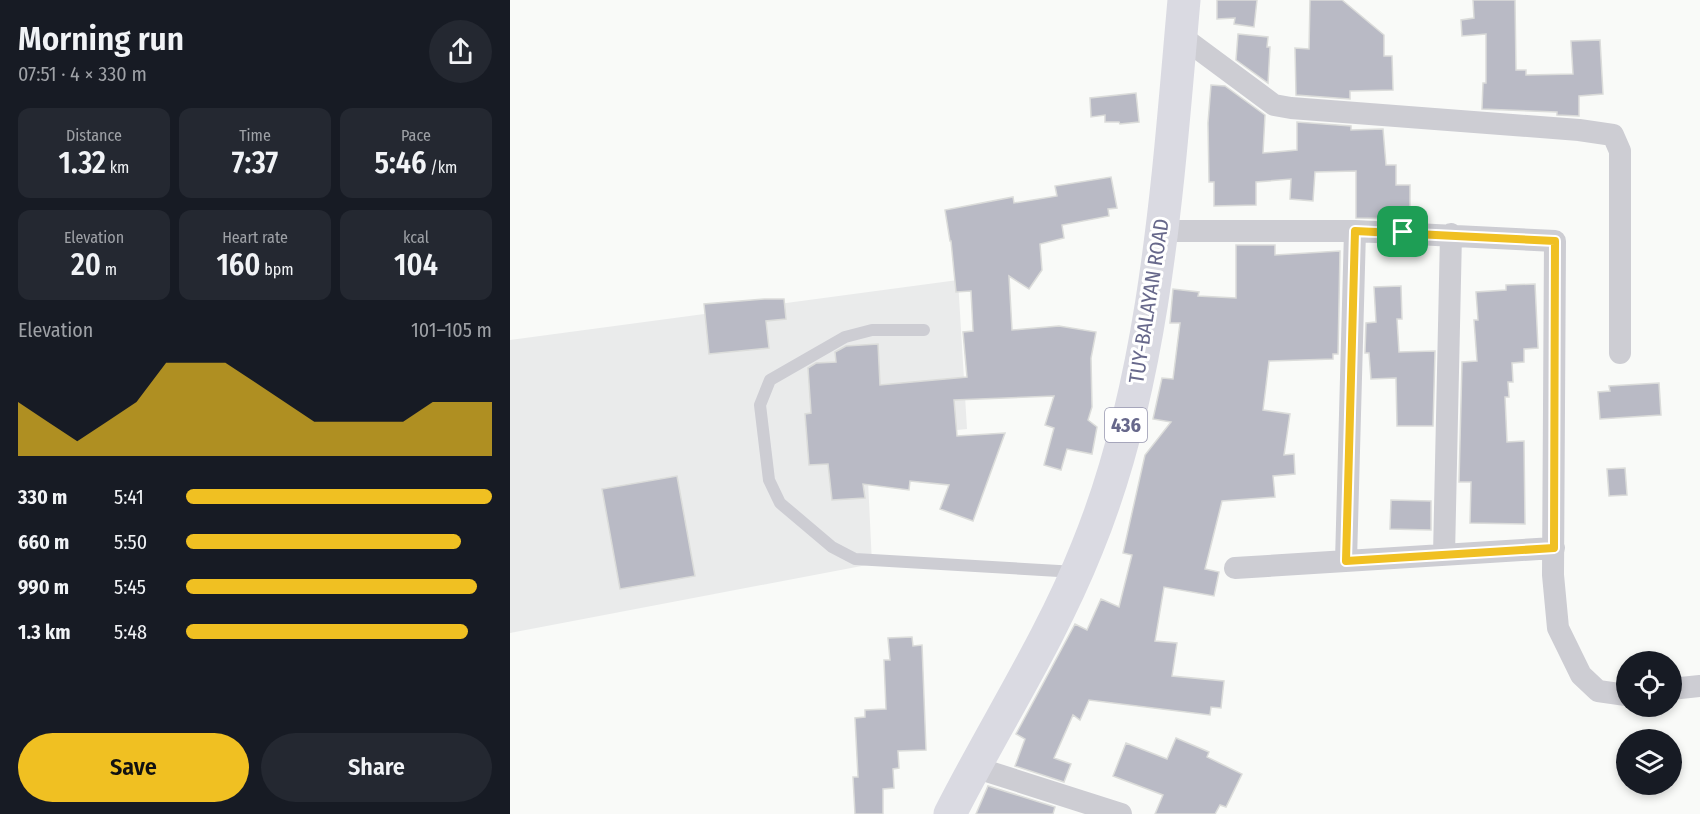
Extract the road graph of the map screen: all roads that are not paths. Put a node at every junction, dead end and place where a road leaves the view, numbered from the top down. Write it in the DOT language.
graph roads {
  1 [pos="1184,0"];
  2 [pos="1181,36"];
  3 [pos="1162,231"];
  4 [pos="1355,231"];
  5 [pos="1451,234"];
  6 [pos="924,330"];
  7 [pos="1620,353"];
  8 [pos="1554,548"];
  9 [pos="1444,555"];
  10 [pos="1346,561"];
  11 [pos="1235,568"];
  12 [pos="1077,572"];
  13 [pos="1700,686"];
  14 [pos="1682,688"];
  15 [pos="1616,694"];
  16 [pos="974,767"];
  17 [pos="950,814"];
  18 [pos="1121,814"];
  1 -- 2 [label="main road, TUY-BALAYAN ROAD / 436"];
  2 -- 3 [label="main road, TUY-BALAYAN ROAD / 436"];
  2 -- 7 [label="street"];
  3 -- 4 [label="street"];
  3 -- 12 [label="main road, TUY-BALAYAN ROAD / 436"];
  4 -- 5 [label="street"];
  4 -- 10 [label="street"];
  5 -- 8 [label="street"];
  5 -- 9 [label="street"];
  6 -- 12 [label="lane"];
  8 -- 9 [label="street"];
  8 -- 15 [label="street"];
  9 -- 10 [label="street"];
  10 -- 11 [label="street"];
  12 -- 16 [label="main road, TUY-BALAYAN ROAD / 436"];
  13 -- 14 [label="street"];
  16 -- 17 [label="main road, TUY-BALAYAN ROAD / 436"];
  16 -- 18 [label="street"];
}
